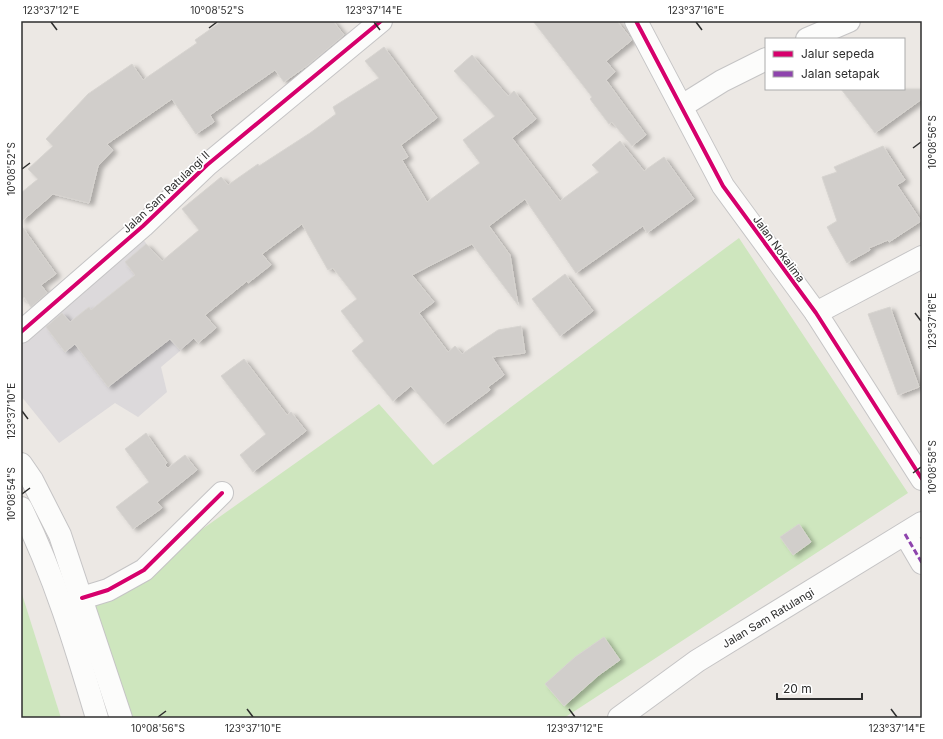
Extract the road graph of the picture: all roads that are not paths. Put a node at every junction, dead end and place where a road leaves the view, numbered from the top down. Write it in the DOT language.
graph roads {
  1 [pos="381,21"];
  2 [pos="636,21"];
  3 [pos="849,21"];
  4 [pos="809,38"];
  5 [pos="765,60"];
  6 [pos="682,106"];
  7 [pos="922,257"];
  8 [pos="816,313"];
  9 [pos="21,332"];
  10 [pos="21,464"];
  11 [pos="922,479"];
  12 [pos="222,493"];
  13 [pos="21,508"];
  14 [pos="913,529"];
  15 [pos="922,564"];
  16 [pos="82,598"];
  17 [pos="97,718"];
  18 [pos="121,718"];
  19 [pos="618,718"];
  1 -- 9 [label="street, Jalan Sam Ratulangi II"];
  2 -- 6 [label="street, Jalan Nokalima"];
  3 -- 4 [label="street"];
  5 -- 6 [label="street"];
  6 -- 8 [label="street, Jalan Nokalima"];
  7 -- 8 [label="street"];
  8 -- 11 [label="street, Jalan Nokalima"];
  10 -- 16 [label="street"];
  12 -- 16 [label="street"];
  13 -- 17 [label="street"];
  14 -- 15 [label="street"];
  14 -- 19 [label="street, Jalan Sam Ratulangi"];
  16 -- 18 [label="street"];
}
